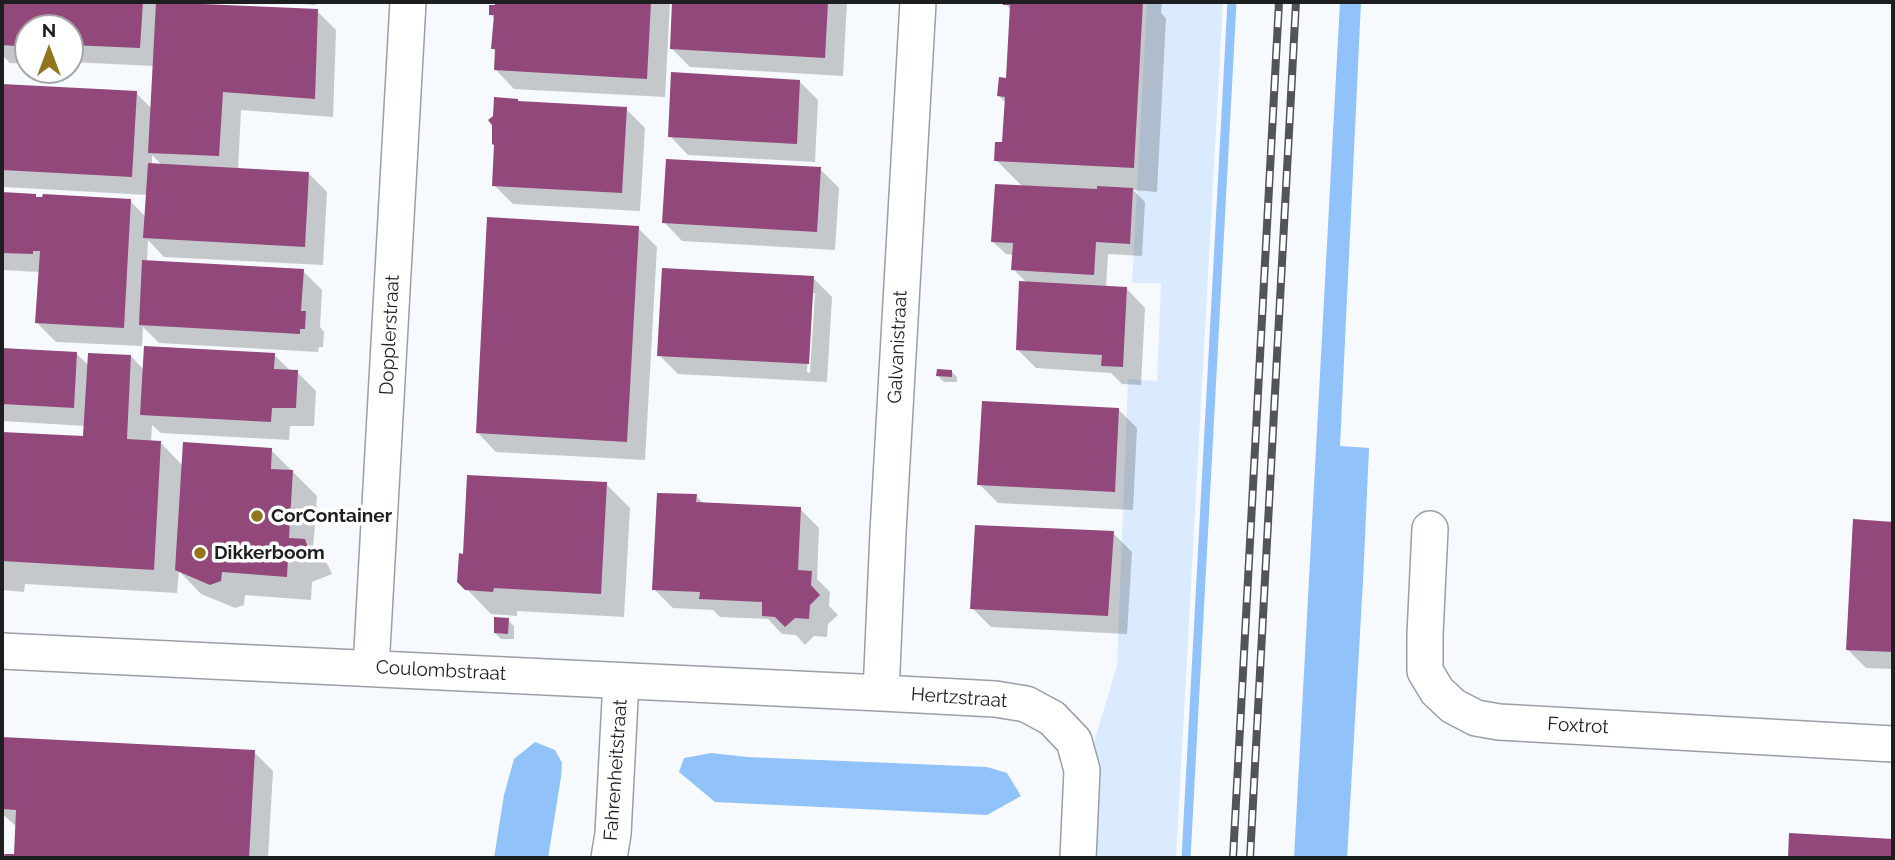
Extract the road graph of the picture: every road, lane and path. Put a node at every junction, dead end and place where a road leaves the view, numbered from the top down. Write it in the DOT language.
graph roads {
  1 [pos="408,2"];
  2 [pos="918,2"];
  3 [pos="1430,529"];
  4 [pos="2,651"];
  5 [pos="371,668"];
  6 [pos="621,681"];
  7 [pos="881,693"];
  8 [pos="1893,744"];
  9 [pos="609,858"];
  10 [pos="1078,858"];
  1 -- 5 [label="street, Dopplerstraat"];
  2 -- 7 [label="street, Galvanistraat"];
  3 -- 8 [label="street, Foxtrot"];
  4 -- 5 [label="street, Coulombstraat"];
  5 -- 6 [label="street, Coulombstraat"];
  6 -- 7 [label="street, Coulombstraat"];
  6 -- 9 [label="street, Fahrenheitstraat"];
  7 -- 10 [label="street, Hertzstraat"];
}
